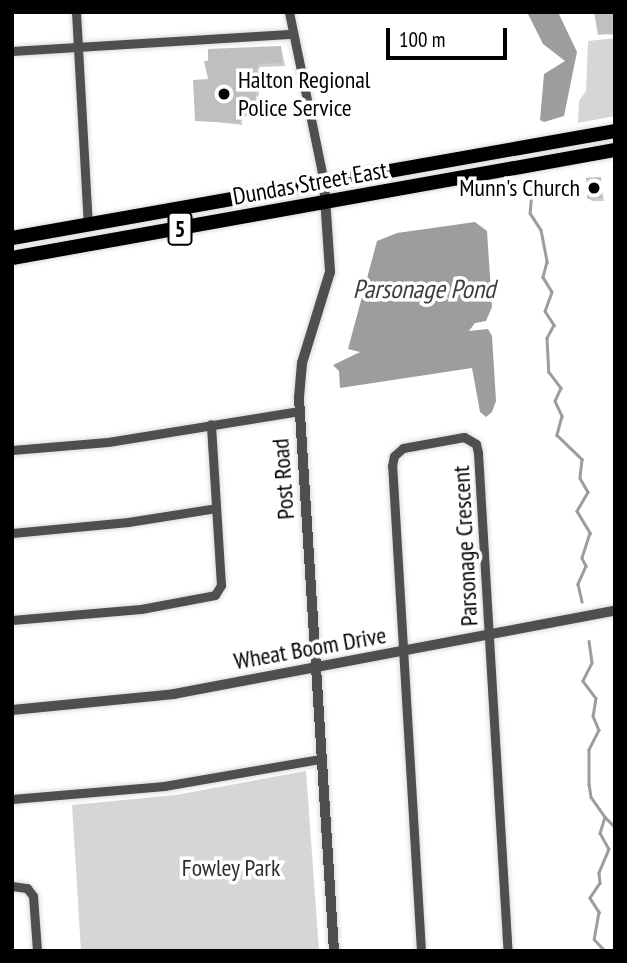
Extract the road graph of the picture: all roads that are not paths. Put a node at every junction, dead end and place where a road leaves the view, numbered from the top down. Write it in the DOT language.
graph roads {
  1 [pos="76,12"];
  2 [pos="289,12"];
  3 [pos="292,34"];
  4 [pos="78,47"];
  5 [pos="12,51"];
  6 [pos="615,131"];
  7 [pos="615,150"];
  8 [pos="324,183"];
  9 [pos="326,204"];
  10 [pos="89,225"];
  11 [pos="12,238"];
  12 [pos="12,258"];
  13 [pos="300,411"];
  14 [pos="211,424"];
  15 [pos="12,450"];
  16 [pos="216,508"];
  17 [pos="12,533"];
  18 [pos="614,613"];
  19 [pos="12,620"];
  20 [pos="490,638"];
  21 [pos="404,652"];
  22 [pos="316,668"];
  23 [pos="12,710"];
  24 [pos="320,759"];
  25 [pos="12,799"];
  26 [pos="12,886"];
  27 [pos="37,951"];
  28 [pos="334,951"];
  29 [pos="421,951"];
  30 [pos="508,951"];
  1 -- 4 [label="street"];
  2 -- 3 [label="street, Post Road"];
  3 -- 4 [label="street"];
  3 -- 8 [label="street, Post Road"];
  4 -- 5 [label="street"];
  4 -- 10 [label="street"];
  6 -- 8 [label="main road, Dundas Street East / 5"];
  7 -- 9 [label="main road, Dundas Street East / 5"];
  8 -- 9 [label="street, Post Road"];
  8 -- 10 [label="main road, Dundas Street East / 5"];
  9 -- 12 [label="main road, Dundas Street East / 5"];
  9 -- 13 [label="street, Post Road"];
  10 -- 11 [label="main road, Dundas Street East / 5"];
  13 -- 14 [label="street"];
  13 -- 22 [label="street, Post Road"];
  14 -- 15 [label="street"];
  14 -- 16 [label="street"];
  16 -- 17 [label="street"];
  16 -- 19 [label="street"];
  18 -- 20 [label="street, Wheat Boom Drive"];
  20 -- 21 [label="street, Wheat Boom Drive"];
  20 -- 21 [label="street, Parsonage Crescent"];
  20 -- 30 [label="street"];
  21 -- 22 [label="street, Wheat Boom Drive"];
  21 -- 29 [label="street"];
  22 -- 23 [label="street, Wheat Boom Drive"];
  22 -- 24 [label="street, Post Road"];
  24 -- 25 [label="street"];
  24 -- 28 [label="street, Post Road"];
  26 -- 27 [label="street"];
}
